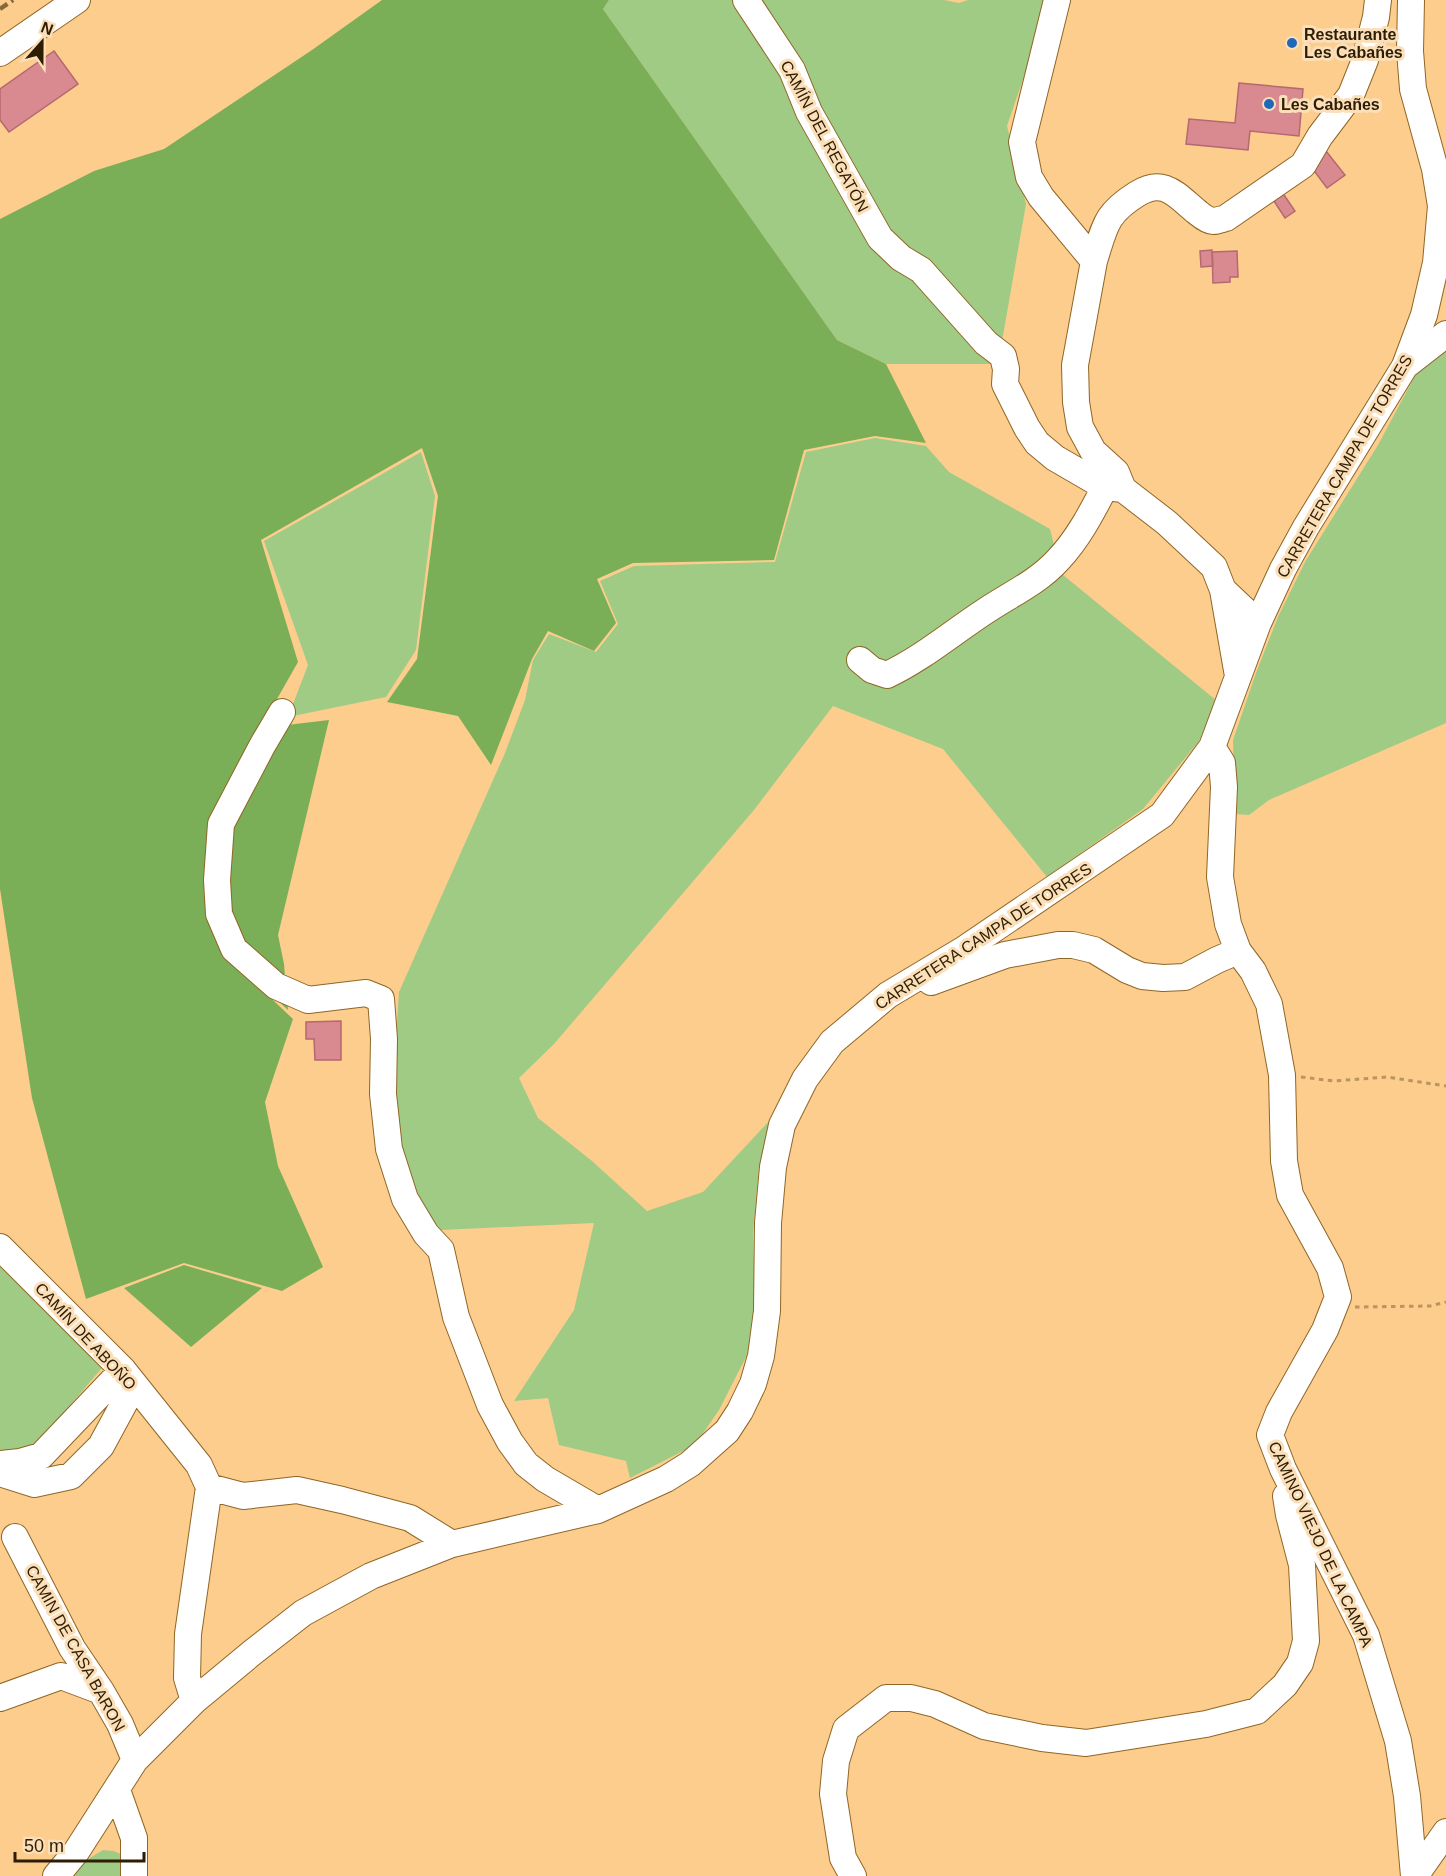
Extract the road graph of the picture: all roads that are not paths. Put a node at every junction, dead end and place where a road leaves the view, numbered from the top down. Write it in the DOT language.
graph roads {
  1 [pos="77,0"];
  2 [pos="746,0"];
  3 [pos="1057,0"];
  4 [pos="1378,0"];
  5 [pos="1411,0"];
  6 [pos="0,53"];
  7 [pos="1439,165"];
  8 [pos="1094,261"];
  9 [pos="1446,334"];
  10 [pos="1405,366"];
  11 [pos="1114,488"];
  12 [pos="1222,590"];
  13 [pos="1258,623"];
  14 [pos="860,660"];
  15 [pos="1238,676"];
  16 [pos="282,712"];
  17 [pos="1212,747"];
  18 [pos="1238,951"];
  19 [pos="900,988"];
  20 [pos="0,1247"];
  21 [pos="128,1378"];
  22 [pos="0,1464"];
  23 [pos="1283,1469"];
  24 [pos="0,1473"];
  25 [pos="209,1487"];
  26 [pos="597,1510"];
  27 [pos="15,1537"];
  28 [pos="452,1544"];
  29 [pos="101,1691"];
  30 [pos="0,1698"];
  31 [pos="194,1701"];
  32 [pos="135,1760"];
  33 [pos="117,1790"];
  34 [pos="1446,1832"];
  35 [pos="56,1876"];
  36 [pos="134,1876"];
  37 [pos="853,1876"];
  38 [pos="1415,1876"];
  1 -- 6 [label="street"];
  2 -- 11 [label="street, CAMÍN DEL REGATÓN"];
  3 -- 8 [label="street"];
  4 -- 8 [label="street"];
  5 -- 7 [label="street, CARRETERA CAMPA DE TORRES"];
  7 -- 10 [label="street, CARRETERA CAMPA DE TORRES"];
  8 -- 11 [label="street"];
  9 -- 10 [label="street"];
  10 -- 13 [label="street, CARRETERA CAMPA DE TORRES"];
  11 -- 12 [label="street"];
  11 -- 14 [label="street"];
  12 -- 13 [label="street"];
  12 -- 15 [label="street"];
  13 -- 15 [label="street, CARRETERA CAMPA DE TORRES"];
  15 -- 17 [label="street, CARRETERA CAMPA DE TORRES"];
  16 -- 26 [label="street"];
  17 -- 18 [label="street, CAMINO VIEJO DE LA CAMPA"];
  17 -- 19 [label="street, CARRETERA CAMPA DE TORRES"];
  18 -- 19 [label="street"];
  18 -- 23 [label="street, CAMINO VIEJO DE LA CAMPA"];
  19 -- 26 [label="street, CARRETERA CAMPA DE TORRES"];
  20 -- 21 [label="street, CAMÍN DE ABOÑO"];
  21 -- 22 [label="street"];
  21 -- 24 [label="street"];
  21 -- 25 [label="street, CAMÍN DE ABOÑO"];
  23 -- 37 [label="street"];
  23 -- 38 [label="street, CAMINO VIEJO DE LA CAMPA"];
  25 -- 28 [label="street"];
  25 -- 31 [label="street"];
  26 -- 28 [label="street, CARRETERA CAMPA DE TORRES"];
  27 -- 29 [label="street, CAMIN DE CASA BARON"];
  28 -- 31 [label="street, CARRETERA CAMPA DE TORRES"];
  29 -- 30 [label="street"];
  29 -- 32 [label="street, CAMIN DE CASA BARON"];
  31 -- 32 [label="street, CARRETERA CAMPA DE TORRES"];
  32 -- 33 [label="street, CARRETERA CAMPA DE TORRES"];
  33 -- 35 [label="street, CARRETERA CAMPA DE TORRES"];
  33 -- 36 [label="street"];
  34 -- 38 [label="street"];
}
